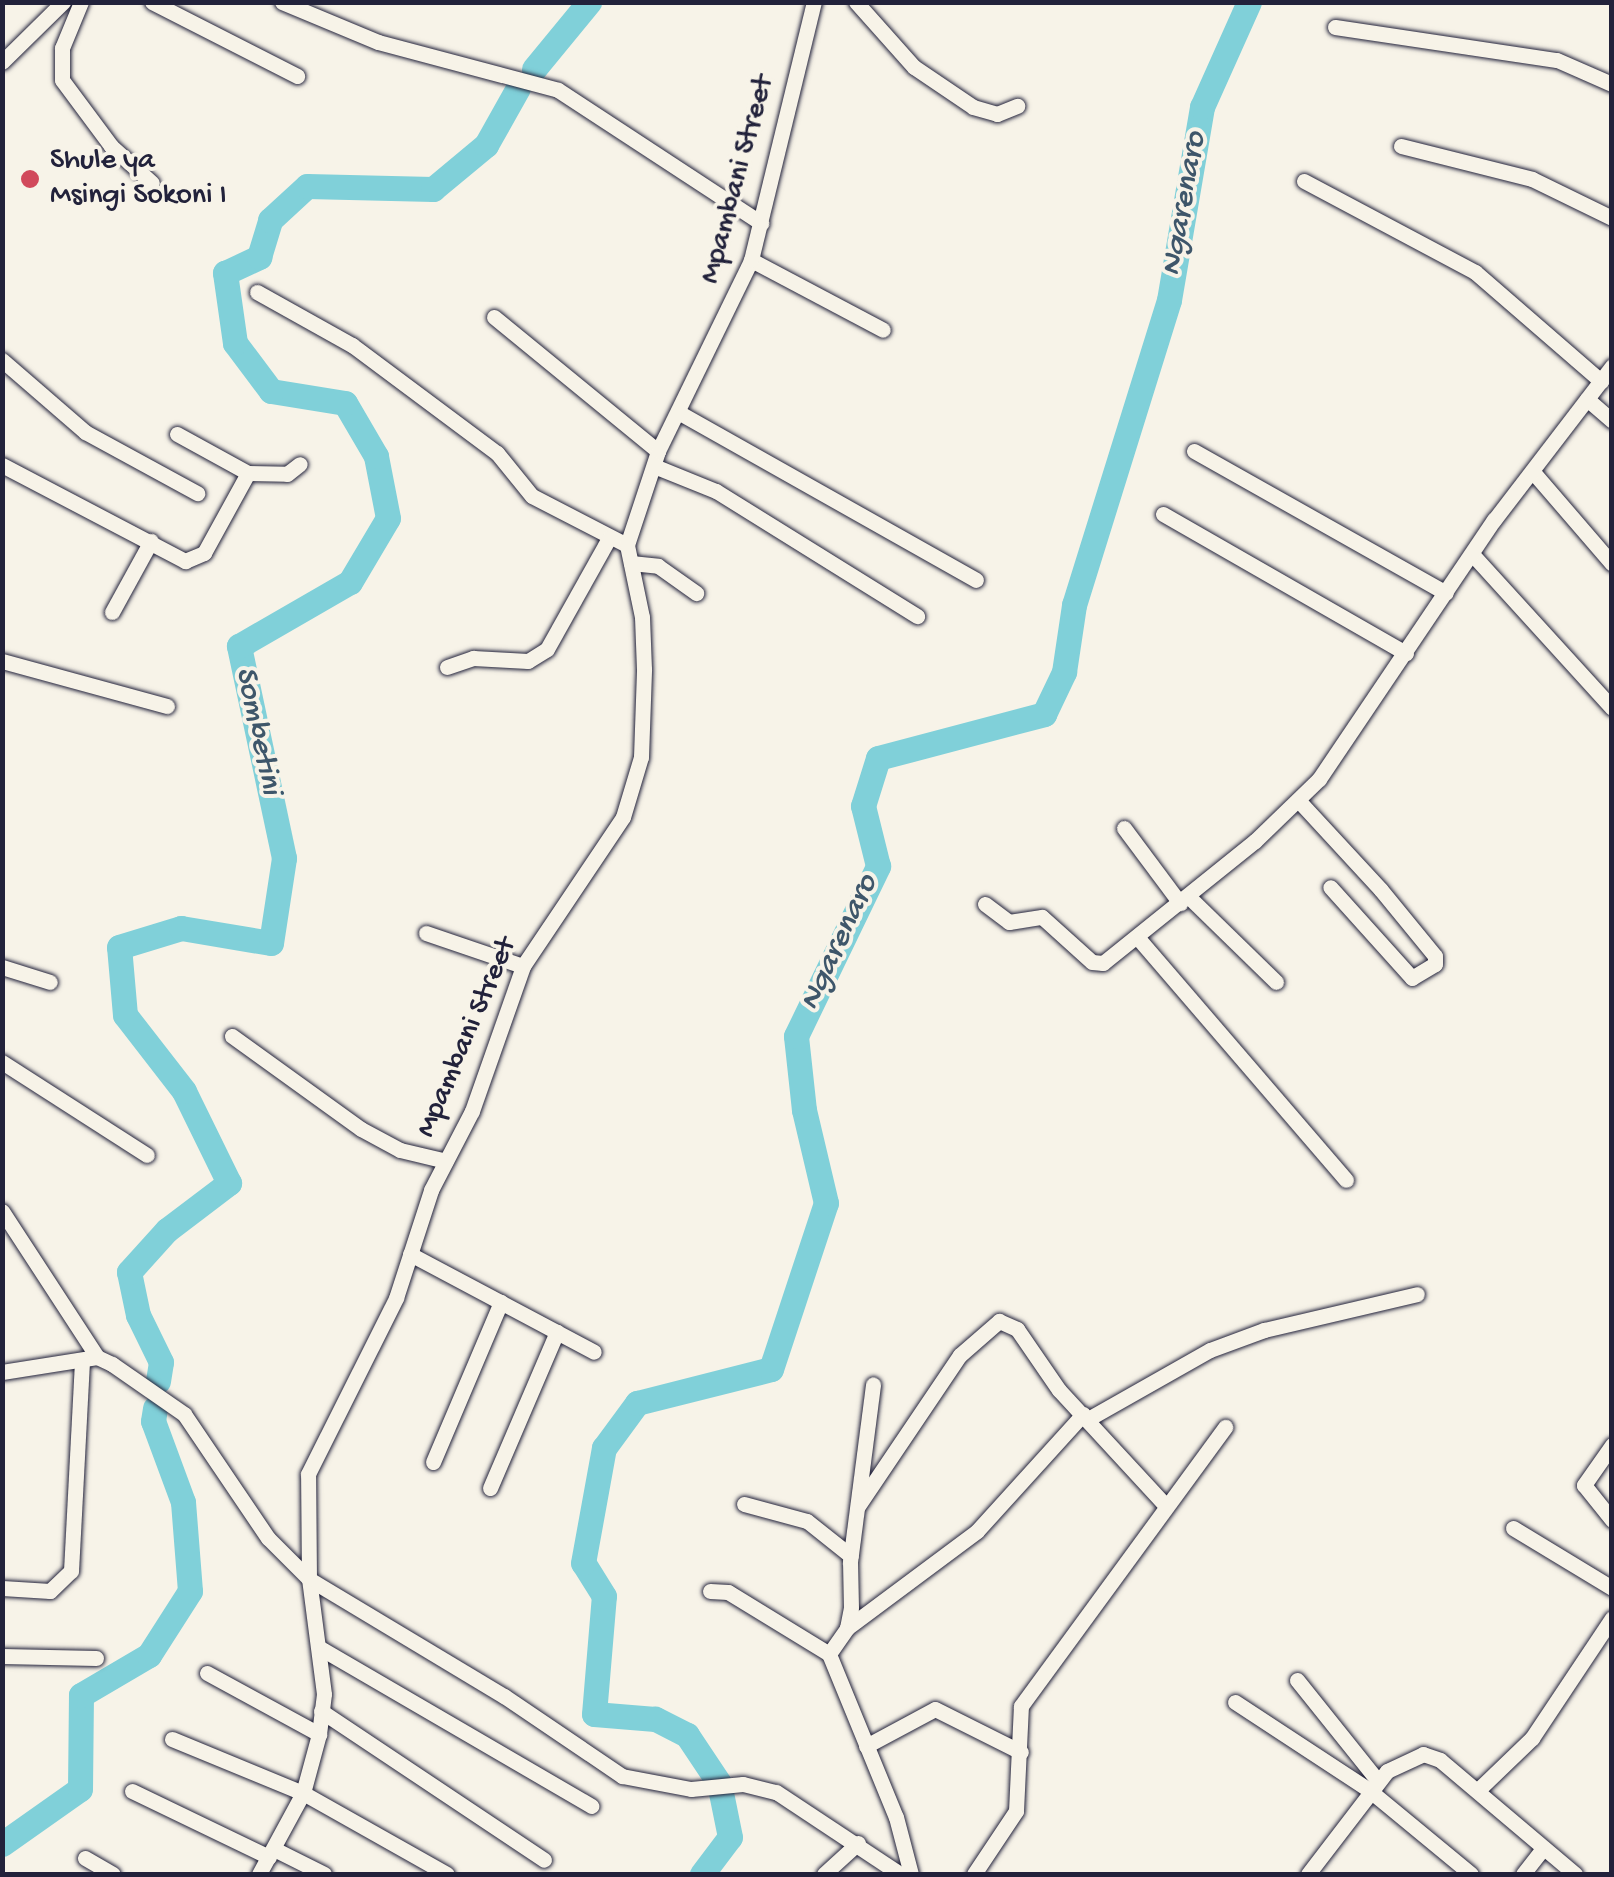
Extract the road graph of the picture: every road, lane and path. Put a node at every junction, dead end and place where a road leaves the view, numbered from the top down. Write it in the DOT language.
graph roads {
  1 [pos="62,2"];
  2 [pos="81,2"];
  3 [pos="152,2"];
  4 [pos="282,2"];
  5 [pos="814,2"];
  6 [pos="856,2"];
  7 [pos="1335,28"];
  8 [pos="2,62"];
  9 [pos="298,76"];
  10 [pos="1612,84"];
  11 [pos="1017,106"];
  12 [pos="1401,146"];
  13 [pos="1304,181"];
  14 [pos="152,183"];
  15 [pos="1612,218"];
  16 [pos="761,223"];
  17 [pos="750,260"];
  18 [pos="257,292"];
  19 [pos="494,317"];
  20 [pos="883,330"];
  21 [pos="2,360"];
  22 [pos="1612,366"];
  23 [pos="1601,381"];
  24 [pos="1588,399"];
  25 [pos="678,412"];
  26 [pos="1612,421"];
  27 [pos="177,434"];
  28 [pos="1194,451"];
  29 [pos="656,458"];
  30 [pos="300,464"];
  31 [pos="2,465"];
  32 [pos="1533,472"];
  33 [pos="248,473"];
  34 [pos="198,493"];
  35 [pos="1163,514"];
  36 [pos="608,538"];
  37 [pos="151,540"];
  38 [pos="627,546"];
  39 [pos="1472,554"];
  40 [pos="631,562"];
  41 [pos="1612,564"];
  42 [pos="976,580"];
  43 [pos="696,593"];
  44 [pos="1446,593"];
  45 [pos="112,612"];
  46 [pos="917,616"];
  47 [pos="1406,653"];
  48 [pos="2,661"];
  49 [pos="447,667"];
  50 [pos="168,706"];
  51 [pos="1612,708"];
  52 [pos="1298,800"];
  53 [pos="1124,828"];
  54 [pos="1330,888"];
  55 [pos="1184,900"];
  56 [pos="985,904"];
  57 [pos="426,933"];
  58 [pos="1138,938"];
  59 [pos="524,966"];
  60 [pos="2,967"];
  61 [pos="50,982"];
  62 [pos="1276,982"];
  63 [pos="232,1036"];
  64 [pos="2,1062"];
  65 [pos="147,1155"];
  66 [pos="446,1161"];
  67 [pos="1346,1180"];
  68 [pos="2,1212"];
  69 [pos="410,1254"];
  70 [pos="1418,1294"];
  71 [pos="501,1302"];
  72 [pos="556,1332"];
  73 [pos="594,1352"];
  74 [pos="90,1358"];
  75 [pos="2,1372"];
  76 [pos="873,1384"];
  77 [pos="1086,1416"];
  78 [pos="1225,1427"];
  79 [pos="1612,1444"];
  80 [pos="433,1462"];
  81 [pos="490,1488"];
  82 [pos="744,1504"];
  83 [pos="1165,1504"];
  84 [pos="858,1506"];
  85 [pos="1612,1520"];
  86 [pos="1513,1528"];
  87 [pos="851,1556"];
  88 [pos="309,1580"];
  89 [pos="2,1588"];
  90 [pos="1612,1588"];
  91 [pos="710,1592"];
  92 [pos="1612,1618"];
  93 [pos="847,1628"];
  94 [pos="320,1648"];
  95 [pos="829,1654"];
  96 [pos="2,1656"];
  97 [pos="96,1658"];
  98 [pos="207,1674"];
  99 [pos="1296,1680"];
  100 [pos="1235,1702"];
  101 [pos="322,1711"];
  102 [pos="319,1734"];
  103 [pos="172,1739"];
  104 [pos="866,1746"];
  105 [pos="1021,1752"];
  106 [pos="1374,1785"];
  107 [pos="1478,1790"];
  108 [pos="132,1791"];
  109 [pos="302,1793"];
  110 [pos="591,1806"];
  111 [pos="858,1842"];
  112 [pos="1543,1848"];
  113 [pos="272,1853"];
  114 [pos="85,1858"];
  115 [pos="544,1860"];
  116 [pos="894,1872"];
  117 [pos="113,1874"];
  118 [pos="259,1874"];
  119 [pos="324,1874"];
  120 [pos="448,1874"];
  121 [pos="824,1874"];
  122 [pos="912,1874"];
  123 [pos="974,1874"];
  124 [pos="1308,1874"];
  125 [pos="1471,1874"];
  126 [pos="1523,1874"];
  127 [pos="1575,1874"];
  1 -- 8 [label="street"];
  2 -- 14 [label="street"];
  3 -- 9 [label="street"];
  4 -- 16 [label="street"];
  5 -- 16 [label="street, Mpambani Street"];
  6 -- 11 [label="street"];
  7 -- 10 [label="street"];
  12 -- 15 [label="street"];
  13 -- 23 [label="street"];
  16 -- 17 [label="street, Mpambani Street"];
  17 -- 20 [label="street"];
  17 -- 25 [label="street, Mpambani Street"];
  18 -- 36 [label="street"];
  19 -- 29 [label="street"];
  21 -- 34 [label="street"];
  22 -- 23 [label="street"];
  23 -- 24 [label="street"];
  24 -- 26 [label="street"];
  24 -- 32 [label="street"];
  25 -- 29 [label="street, Mpambani Street"];
  25 -- 42 [label="street"];
  27 -- 33 [label="street"];
  28 -- 44 [label="street"];
  29 -- 38 [label="street, Mpambani Street"];
  29 -- 46 [label="street"];
  30 -- 33 [label="street"];
  31 -- 37 [label="street"];
  32 -- 39 [label="street"];
  32 -- 41 [label="street"];
  33 -- 37 [label="street"];
  35 -- 47 [label="street"];
  36 -- 38 [label="street"];
  36 -- 49 [label="street"];
  37 -- 45 [label="street"];
  38 -- 40 [label="street, Mpambani Street"];
  39 -- 44 [label="street"];
  39 -- 51 [label="street"];
  40 -- 43 [label="street"];
  40 -- 59 [label="street, Mpambani Street"];
  44 -- 47 [label="street"];
  47 -- 52 [label="street"];
  48 -- 50 [label="street"];
  52 -- 54 [label="street"];
  52 -- 55 [label="street"];
  53 -- 55 [label="street"];
  55 -- 58 [label="street"];
  55 -- 62 [label="street"];
  56 -- 58 [label="street"];
  57 -- 59 [label="street"];
  58 -- 67 [label="street"];
  59 -- 66 [label="street, Mpambani Street"];
  60 -- 61 [label="street"];
  63 -- 66 [label="street"];
  64 -- 65 [label="street"];
  66 -- 69 [label="street, Mpambani Street"];
  68 -- 74 [label="street"];
  69 -- 71 [label="street"];
  69 -- 88 [label="street, Mpambani Street"];
  70 -- 77 [label="street"];
  71 -- 72 [label="street"];
  71 -- 80 [label="street"];
  72 -- 73 [label="street"];
  72 -- 81 [label="street"];
  74 -- 75 [label="street"];
  74 -- 88 [label="street"];
  74 -- 89 [label="street"];
  76 -- 84 [label="street"];
  77 -- 83 [label="street"];
  77 -- 84 [label="street"];
  77 -- 93 [label="street"];
  78 -- 83 [label="street"];
  79 -- 85 [label="street"];
  82 -- 87 [label="street"];
  83 -- 105 [label="street"];
  84 -- 87 [label="street"];
  86 -- 90 [label="street"];
  87 -- 93 [label="street"];
  88 -- 94 [label="street, Mpambani Street"];
  88 -- 111 [label="street"];
  91 -- 95 [label="street"];
  92 -- 107 [label="street"];
  93 -- 95 [label="street"];
  94 -- 101 [label="street, Mpambani Street"];
  94 -- 110 [label="street"];
  95 -- 104 [label="street"];
  96 -- 97 [label="street"];
  98 -- 102 [label="street"];
  99 -- 106 [label="street"];
  100 -- 106 [label="street"];
  101 -- 102 [label="street, Mpambani Street"];
  101 -- 115 [label="street"];
  102 -- 109 [label="street, Mpambani Street"];
  103 -- 109 [label="street"];
  104 -- 105 [label="street"];
  104 -- 122 [label="street"];
  105 -- 123 [label="street"];
  106 -- 107 [label="street"];
  106 -- 124 [label="street"];
  106 -- 125 [label="street"];
  107 -- 112 [label="street"];
  108 -- 113 [label="street"];
  109 -- 113 [label="street, Mpambani Street"];
  109 -- 120 [label="street"];
  111 -- 116 [label="street"];
  111 -- 121 [label="street"];
  112 -- 126 [label="street"];
  112 -- 127 [label="street"];
  113 -- 118 [label="street, Mpambani Street"];
  113 -- 119 [label="street"];
  114 -- 117 [label="street"];
}
